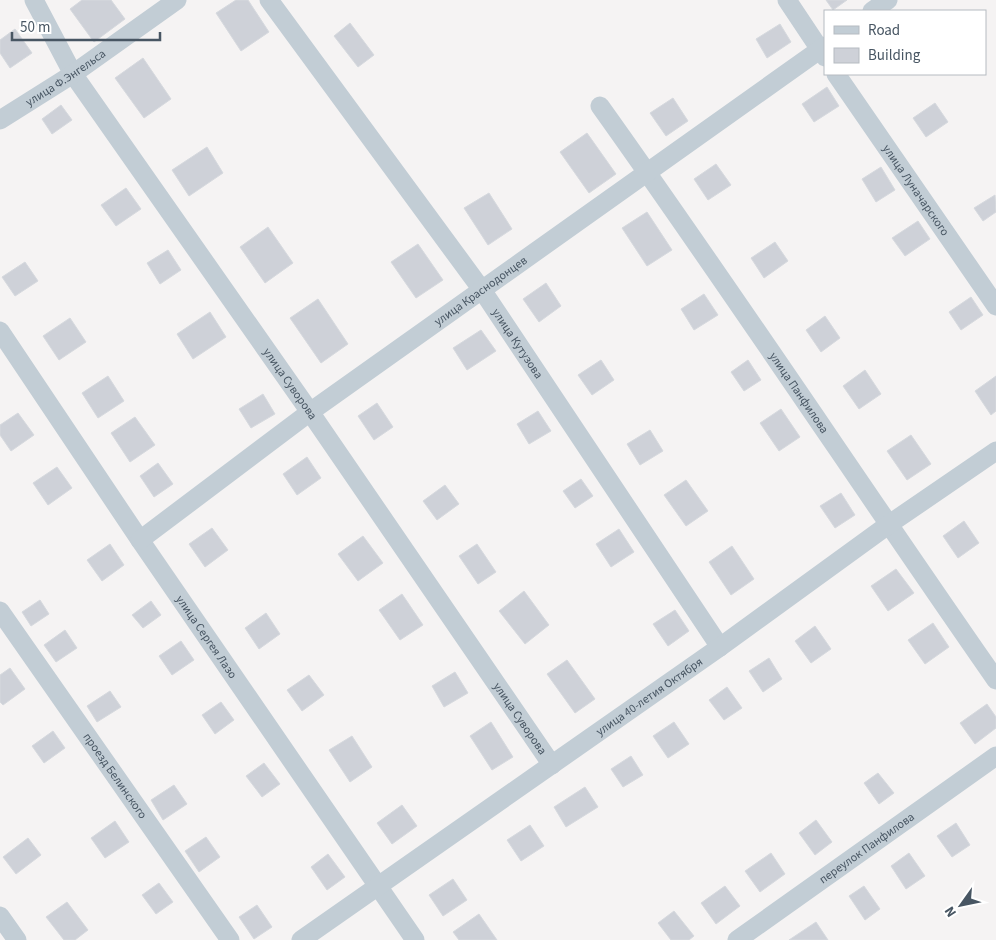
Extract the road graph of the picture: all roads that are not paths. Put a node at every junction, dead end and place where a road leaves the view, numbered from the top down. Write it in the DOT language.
graph roads {
  1 [pos="34,0"];
  2 [pos="177,0"];
  3 [pos="269,0"];
  4 [pos="787,0"];
  5 [pos="888,0"];
  6 [pos="873,10"];
  7 [pos="823,51"];
  8 [pos="73,74"];
  9 [pos="837,75"];
  10 [pos="600,106"];
  11 [pos="0,120"];
  12 [pos="647,172"];
  13 [pos="482,290"];
  14 [pos="996,306"];
  15 [pos="0,331"];
  16 [pos="310,412"];
  17 [pos="996,451"];
  18 [pos="888,525"];
  19 [pos="140,540"];
  20 [pos="0,611"];
  21 [pos="720,647"];
  22 [pos="996,680"];
  23 [pos="996,756"];
  24 [pos="552,765"];
  25 [pos="378,887"];
  26 [pos="0,916"];
  27 [pos="17,940"];
  28 [pos="230,940"];
  29 [pos="301,940"];
  30 [pos="415,940"];
  31 [pos="737,940"];
  1 -- 8 [label="street, улица Суворова"];
  2 -- 8 [label="street, улица Ф.Энгельса"];
  3 -- 13 [label="street, улица Кутузова"];
  4 -- 7 [label="street"];
  5 -- 6 [label="street"];
  7 -- 12 [label="street, улица Краснодонцев"];
  8 -- 11 [label="street, улица Ф.Энгельса"];
  8 -- 16 [label="street, улица Суворова"];
  9 -- 14 [label="street, улица Луначарского"];
  10 -- 12 [label="street, улица Панфилова"];
  12 -- 13 [label="street, улица Краснодонцев"];
  12 -- 18 [label="street, улица Панфилова"];
  13 -- 16 [label="street, улица Краснодонцев"];
  13 -- 21 [label="street, улица Кутузова"];
  15 -- 19 [label="street, улица Сергея Лазо"];
  16 -- 19 [label="street, улица Краснодонцев"];
  16 -- 24 [label="street, улица Суворова"];
  17 -- 18 [label="street, улица 40-летия Октября"];
  18 -- 21 [label="street, улица 40-летия Октября"];
  18 -- 22 [label="street, улица Панфилова"];
  19 -- 25 [label="street, улица Сергея Лазо"];
  20 -- 28 [label="street, проезд Белинского"];
  21 -- 24 [label="street, улица 40-летия Октября"];
  23 -- 31 [label="street, переулок Панфилова"];
  24 -- 25 [label="street, улица 40-летия Октября"];
  25 -- 29 [label="street, улица 40-летия Октября"];
  25 -- 30 [label="street, улица Сергея Лазо"];
  26 -- 27 [label="street"];
}
